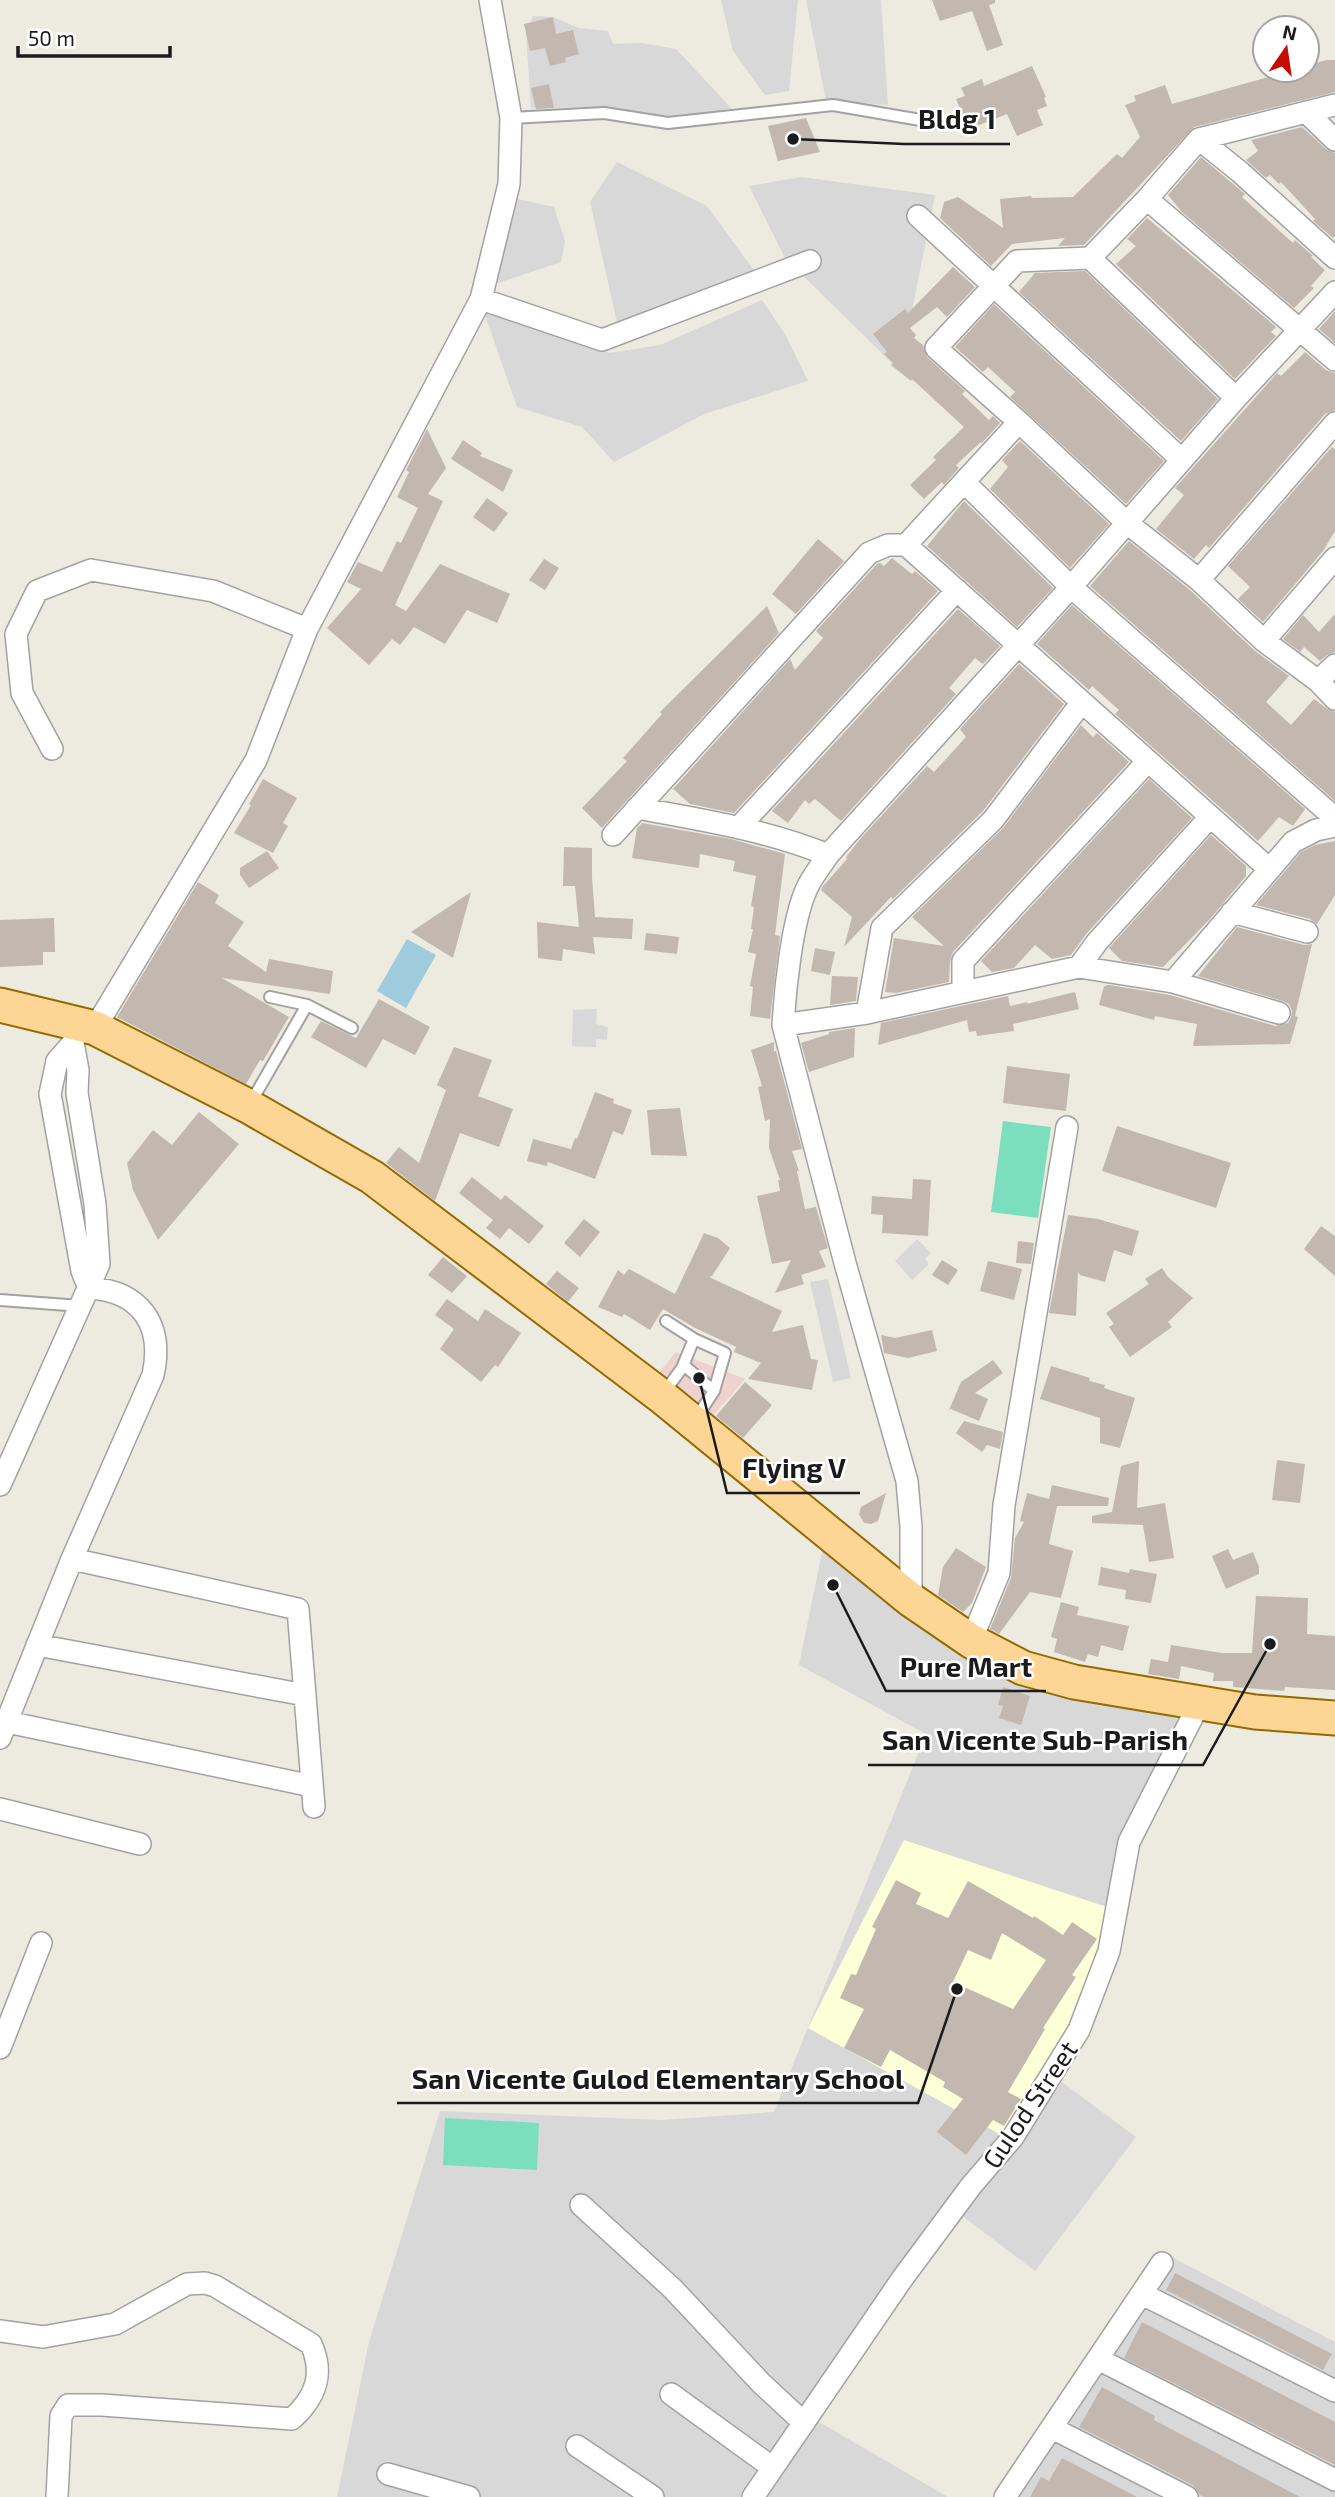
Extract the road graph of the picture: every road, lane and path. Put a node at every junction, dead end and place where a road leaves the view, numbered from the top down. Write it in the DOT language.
graph roads {
  1 [pos="490,0"];
  2 [pos="1335,105"];
  3 [pos="1306,112"];
  4 [pos="511,118"];
  5 [pos="938,123"];
  6 [pos="1199,139"];
  7 [pos="1335,140"];
  8 [pos="1147,199"];
  9 [pos="918,216"];
  10 [pos="1335,257"];
  11 [pos="1090,258"];
  12 [pos="810,261"];
  13 [pos="994,285"];
  14 [pos="1335,292"];
  15 [pos="481,299"];
  16 [pos="1300,332"];
  17 [pos="1335,360"];
  18 [pos="1236,398"];
  19 [pos="1019,422"];
  20 [pos="1335,423"];
  21 [pos="1182,460"];
  22 [pos="964,482"];
  23 [pos="1126,522"];
  24 [pos="906,545"];
  25 [pos="1335,558"];
  26 [pos="1199,580"];
  27 [pos="1071,587"];
  28 [pos="957,590"];
  29 [pos="307,629"];
  30 [pos="1264,641"];
  31 [pos="1017,646"];
  32 [pos="1335,665"];
  33 [pos="1318,681"];
  34 [pos="1335,699"];
  35 [pos="1082,702"];
  36 [pos="52,749"];
  37 [pos="1148,761"];
  38 [pos="637,808"];
  39 [pos="1210,817"];
  40 [pos="1335,818"];
  41 [pos="1335,826"];
  42 [pos="739,827"];
  43 [pos="613,835"];
  44 [pos="828,855"];
  45 [pos="1268,868"];
  46 [pos="1232,912"];
  47 [pos="1307,932"];
  48 [pos="1079,967"];
  49 [pos="1172,982"];
  50 [pos="963,992"];
  51 [pos="270,997"];
  52 [pos="0,1005"];
  53 [pos="307,1006"];
  54 [pos="867,1013"];
  55 [pos="1279,1013"];
  56 [pos="783,1025"];
  57 [pos="352,1028"];
  58 [pos="82,1031"];
  59 [pos="248,1106"];
  60 [pos="1067,1127"];
  61 [pos="85,1297"];
  62 [pos="0,1300"];
  63 [pos="666,1321"];
  64 [pos="694,1339"];
  65 [pos="682,1368"];
  66 [pos="714,1391"];
  67 [pos="662,1396"];
  68 [pos="694,1422"];
  69 [pos="0,1484"];
  70 [pos="72,1559"];
  71 [pos="911,1600"];
  72 [pos="971,1641"];
  73 [pos="37,1645"];
  74 [pos="305,1695"];
  75 [pos="1199,1704"];
  76 [pos="1335,1718"];
  77 [pos="3,1730"];
  78 [pos="0,1809"];
  79 [pos="140,1844"];
  80 [pos="41,1942"];
  81 [pos="0,2048"];
  82 [pos="581,2205"];
  83 [pos="1162,2263"];
  84 [pos="1142,2294"];
  85 [pos="0,2331"];
  86 [pos="1098,2359"];
  87 [pos="1335,2391"];
  88 [pos="671,2394"];
  89 [pos="804,2423"];
  90 [pos="1052,2428"];
  91 [pos="577,2446"];
  92 [pos="773,2469"];
  93 [pos="388,2474"];
  94 [pos="1335,2480"];
  95 [pos="1007,2496"];
  96 [pos="57,2497"];
  97 [pos="469,2497"];
  98 [pos="653,2497"];
  99 [pos="753,2497"];
  100 [pos="1188,2497"];
  1 -- 4 [label="street"];
  2 -- 3 [label="street"];
  3 -- 6 [label="street"];
  3 -- 7 [label="street"];
  4 -- 5 [label="lane"];
  4 -- 15 [label="street"];
  6 -- 8 [label="street"];
  6 -- 10 [label="street"];
  8 -- 11 [label="street"];
  8 -- 16 [label="street"];
  9 -- 13 [label="street"];
  11 -- 13 [label="street"];
  11 -- 18 [label="street"];
  12 -- 15 [label="street"];
  13 -- 19 [label="street"];
  13 -- 21 [label="street"];
  14 -- 16 [label="street"];
  15 -- 29 [label="street"];
  16 -- 17 [label="street"];
  16 -- 18 [label="street"];
  18 -- 21 [label="street"];
  19 -- 22 [label="street"];
  19 -- 23 [label="street"];
  20 -- 26 [label="street"];
  21 -- 23 [label="street"];
  22 -- 24 [label="street"];
  22 -- 27 [label="street"];
  23 -- 26 [label="street"];
  23 -- 27 [label="street"];
  24 -- 28 [label="street"];
  24 -- 38 [label="street"];
  25 -- 30 [label="street"];
  26 -- 30 [label="street"];
  27 -- 31 [label="street"];
  27 -- 40 [label="street"];
  28 -- 31 [label="street"];
  28 -- 42 [label="street"];
  29 -- 36 [label="street"];
  29 -- 58 [label="street"];
  30 -- 33 [label="street"];
  31 -- 35 [label="street"];
  31 -- 44 [label="street"];
  32 -- 33 [label="street"];
  33 -- 34 [label="street"];
  35 -- 37 [label="street"];
  35 -- 54 [label="street"];
  37 -- 39 [label="street"];
  37 -- 50 [label="street"];
  38 -- 42 [label="street"];
  38 -- 43 [label="street"];
  39 -- 45 [label="street"];
  39 -- 48 [label="street"];
  41 -- 45 [label="street"];
  42 -- 44 [label="street"];
  44 -- 56 [label="street"];
  45 -- 46 [label="street"];
  46 -- 47 [label="street"];
  46 -- 49 [label="street"];
  48 -- 49 [label="street"];
  48 -- 50 [label="street"];
  49 -- 55 [label="street"];
  50 -- 54 [label="street"];
  51 -- 53 [label="lane"];
  52 -- 58 [label="main road"];
  53 -- 57 [label="lane"];
  53 -- 59 [label="lane"];
  54 -- 56 [label="street"];
  56 -- 71 [label="street"];
  58 -- 59 [label="main road"];
  58 -- 61 [label="street"];
  59 -- 67 [label="main road"];
  60 -- 72 [label="street"];
  61 -- 62 [label="lane"];
  61 -- 69 [label="street"];
  61 -- 70 [label="street"];
  63 -- 64 [label="lane"];
  64 -- 65 [label="lane"];
  64 -- 66 [label="lane"];
  65 -- 66 [label="lane"];
  65 -- 67 [label="lane"];
  66 -- 68 [label="lane"];
  67 -- 68 [label="main road"];
  68 -- 71 [label="main road"];
  70 -- 73 [label="street"];
  70 -- 74 [label="street"];
  71 -- 72 [label="main road"];
  72 -- 75 [label="main road"];
  73 -- 74 [label="street"];
  73 -- 77 [label="street"];
  74 -- 77 [label="street"];
  75 -- 76 [label="main road"];
  75 -- 89 [label="street, Gulod Street"];
  78 -- 79 [label="street"];
  80 -- 81 [label="street"];
  82 -- 89 [label="street"];
  83 -- 84 [label="street"];
  84 -- 86 [label="street"];
  84 -- 87 [label="street"];
  85 -- 96 [label="street"];
  86 -- 90 [label="street"];
  86 -- 94 [label="street"];
  88 -- 92 [label="street"];
  89 -- 92 [label="street, Gulod Street"];
  90 -- 95 [label="street"];
  90 -- 100 [label="street"];
  91 -- 98 [label="street"];
  92 -- 99 [label="street, Gulod Street"];
  93 -- 97 [label="street"];
}
